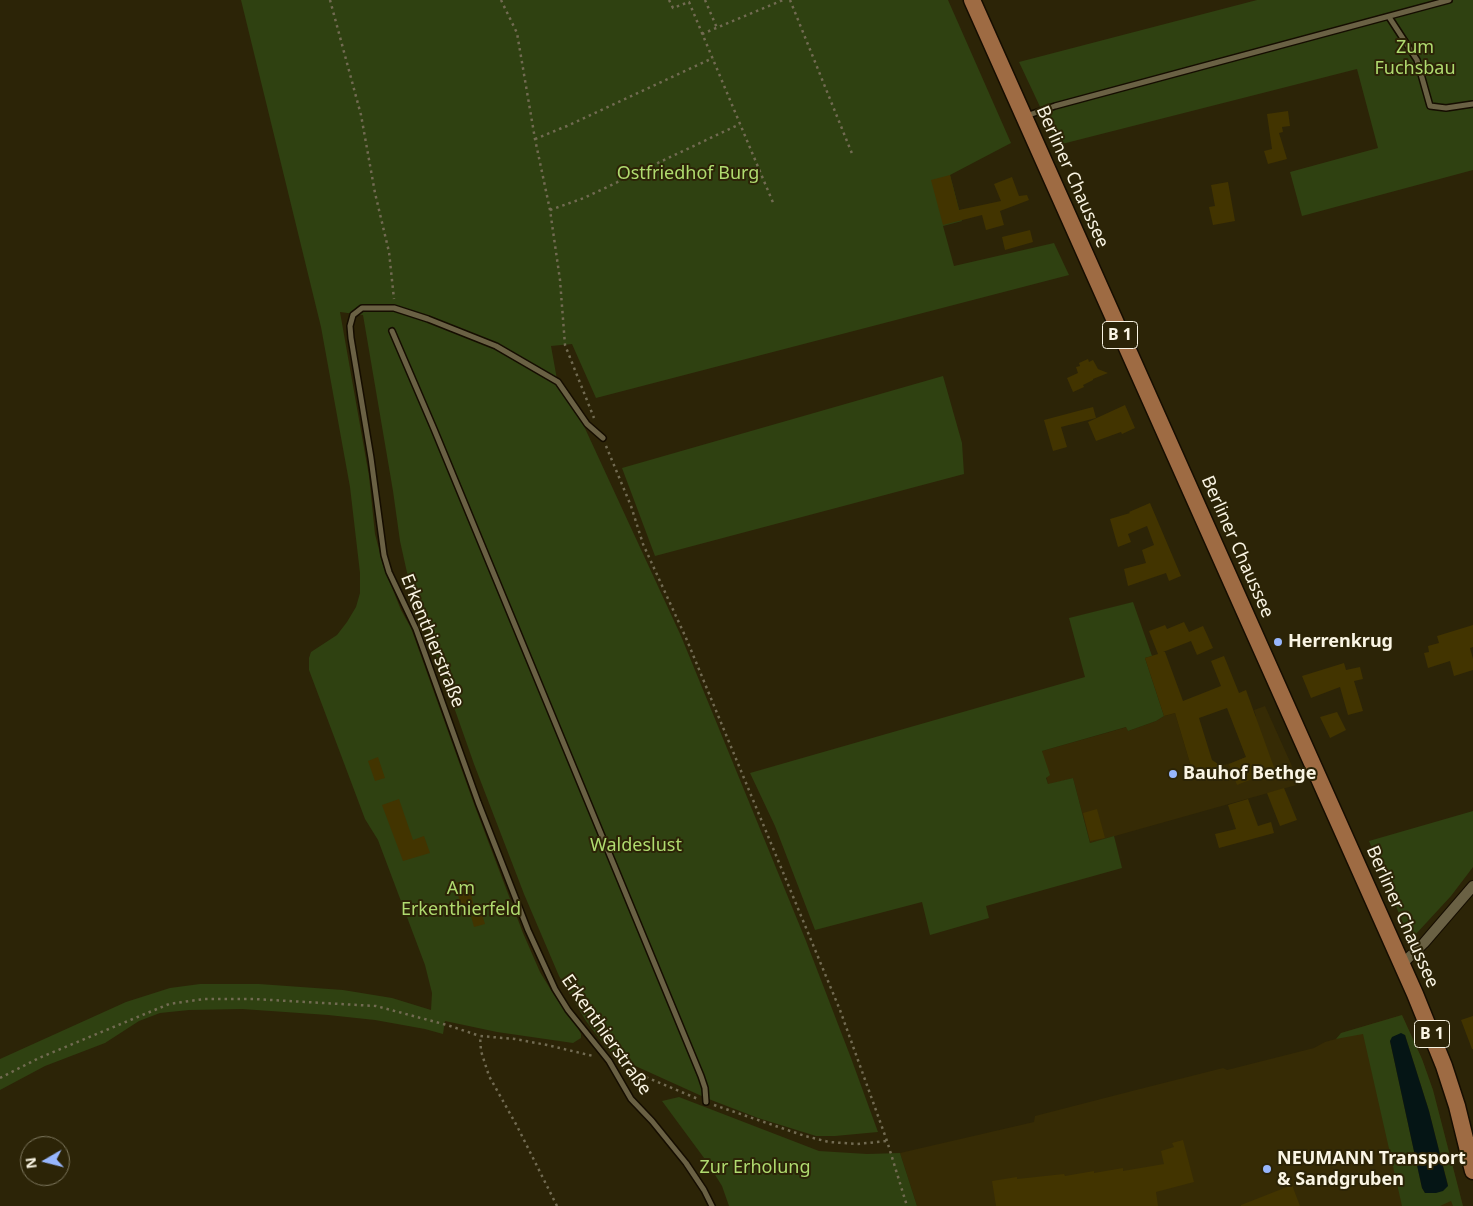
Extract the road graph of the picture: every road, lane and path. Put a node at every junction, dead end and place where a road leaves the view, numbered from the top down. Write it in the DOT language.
graph roads {
  1 [pos="330,0"];
  2 [pos="501,0"];
  3 [pos="669,0"];
  4 [pos="705,0"];
  5 [pos="783,0"];
  6 [pos="790,0"];
  7 [pos="972,0"];
  8 [pos="1449,0"];
  9 [pos="1389,17"];
  10 [pos="717,28"];
  11 [pos="702,34"];
  12 [pos="713,58"];
  13 [pos="1473,104"];
  14 [pos="1024,117"];
  15 [pos="740,124"];
  16 [pos="535,139"];
  17 [pos="853,156"];
  18 [pos="774,205"];
  19 [pos="550,210"];
  20 [pos="394,308"];
  21 [pos="392,331"];
  22 [pos="603,438"];
  23 [pos="1473,886"];
  24 [pos="1401,965"];
  25 [pos="480,1036"];
  26 [pos="0,1078"];
  27 [pos="706,1102"];
  28 [pos="1473,1171"];
  29 [pos="712,1206"];
  30 [pos="907,1206"];
  1 -- 20 [label="path"];
  2 -- 16 [label="path"];
  3 -- 11 [label="path"];
  4 -- 10 [label="path"];
  5 -- 10 [label="path"];
  6 -- 17 [label="path"];
  7 -- 14 [label="main road, Berliner Chaussee / B 1"];
  8 -- 9 [label="lane"];
  9 -- 13 [label="lane"];
  9 -- 14 [label="lane"];
  10 -- 11 [label="path"];
  11 -- 12 [label="path"];
  12 -- 15 [label="path"];
  12 -- 16 [label="path"];
  14 -- 24 [label="main road, Berliner Chaussee / B 1"];
  15 -- 18 [label="path"];
  15 -- 19 [label="path"];
  16 -- 19 [label="path"];
  19 -- 22 [label="path"];
  20 -- 22 [label="lane, Erkenthierstraße"];
  20 -- 29 [label="lane, Erkenthierstraße"];
  21 -- 27 [label="lane"];
  22 -- 30 [label="path"];
  23 -- 24 [label="street"];
  24 -- 28 [label="main road, Berliner Chaussee / B 1"];
  25 -- 26 [label="path"];
}
